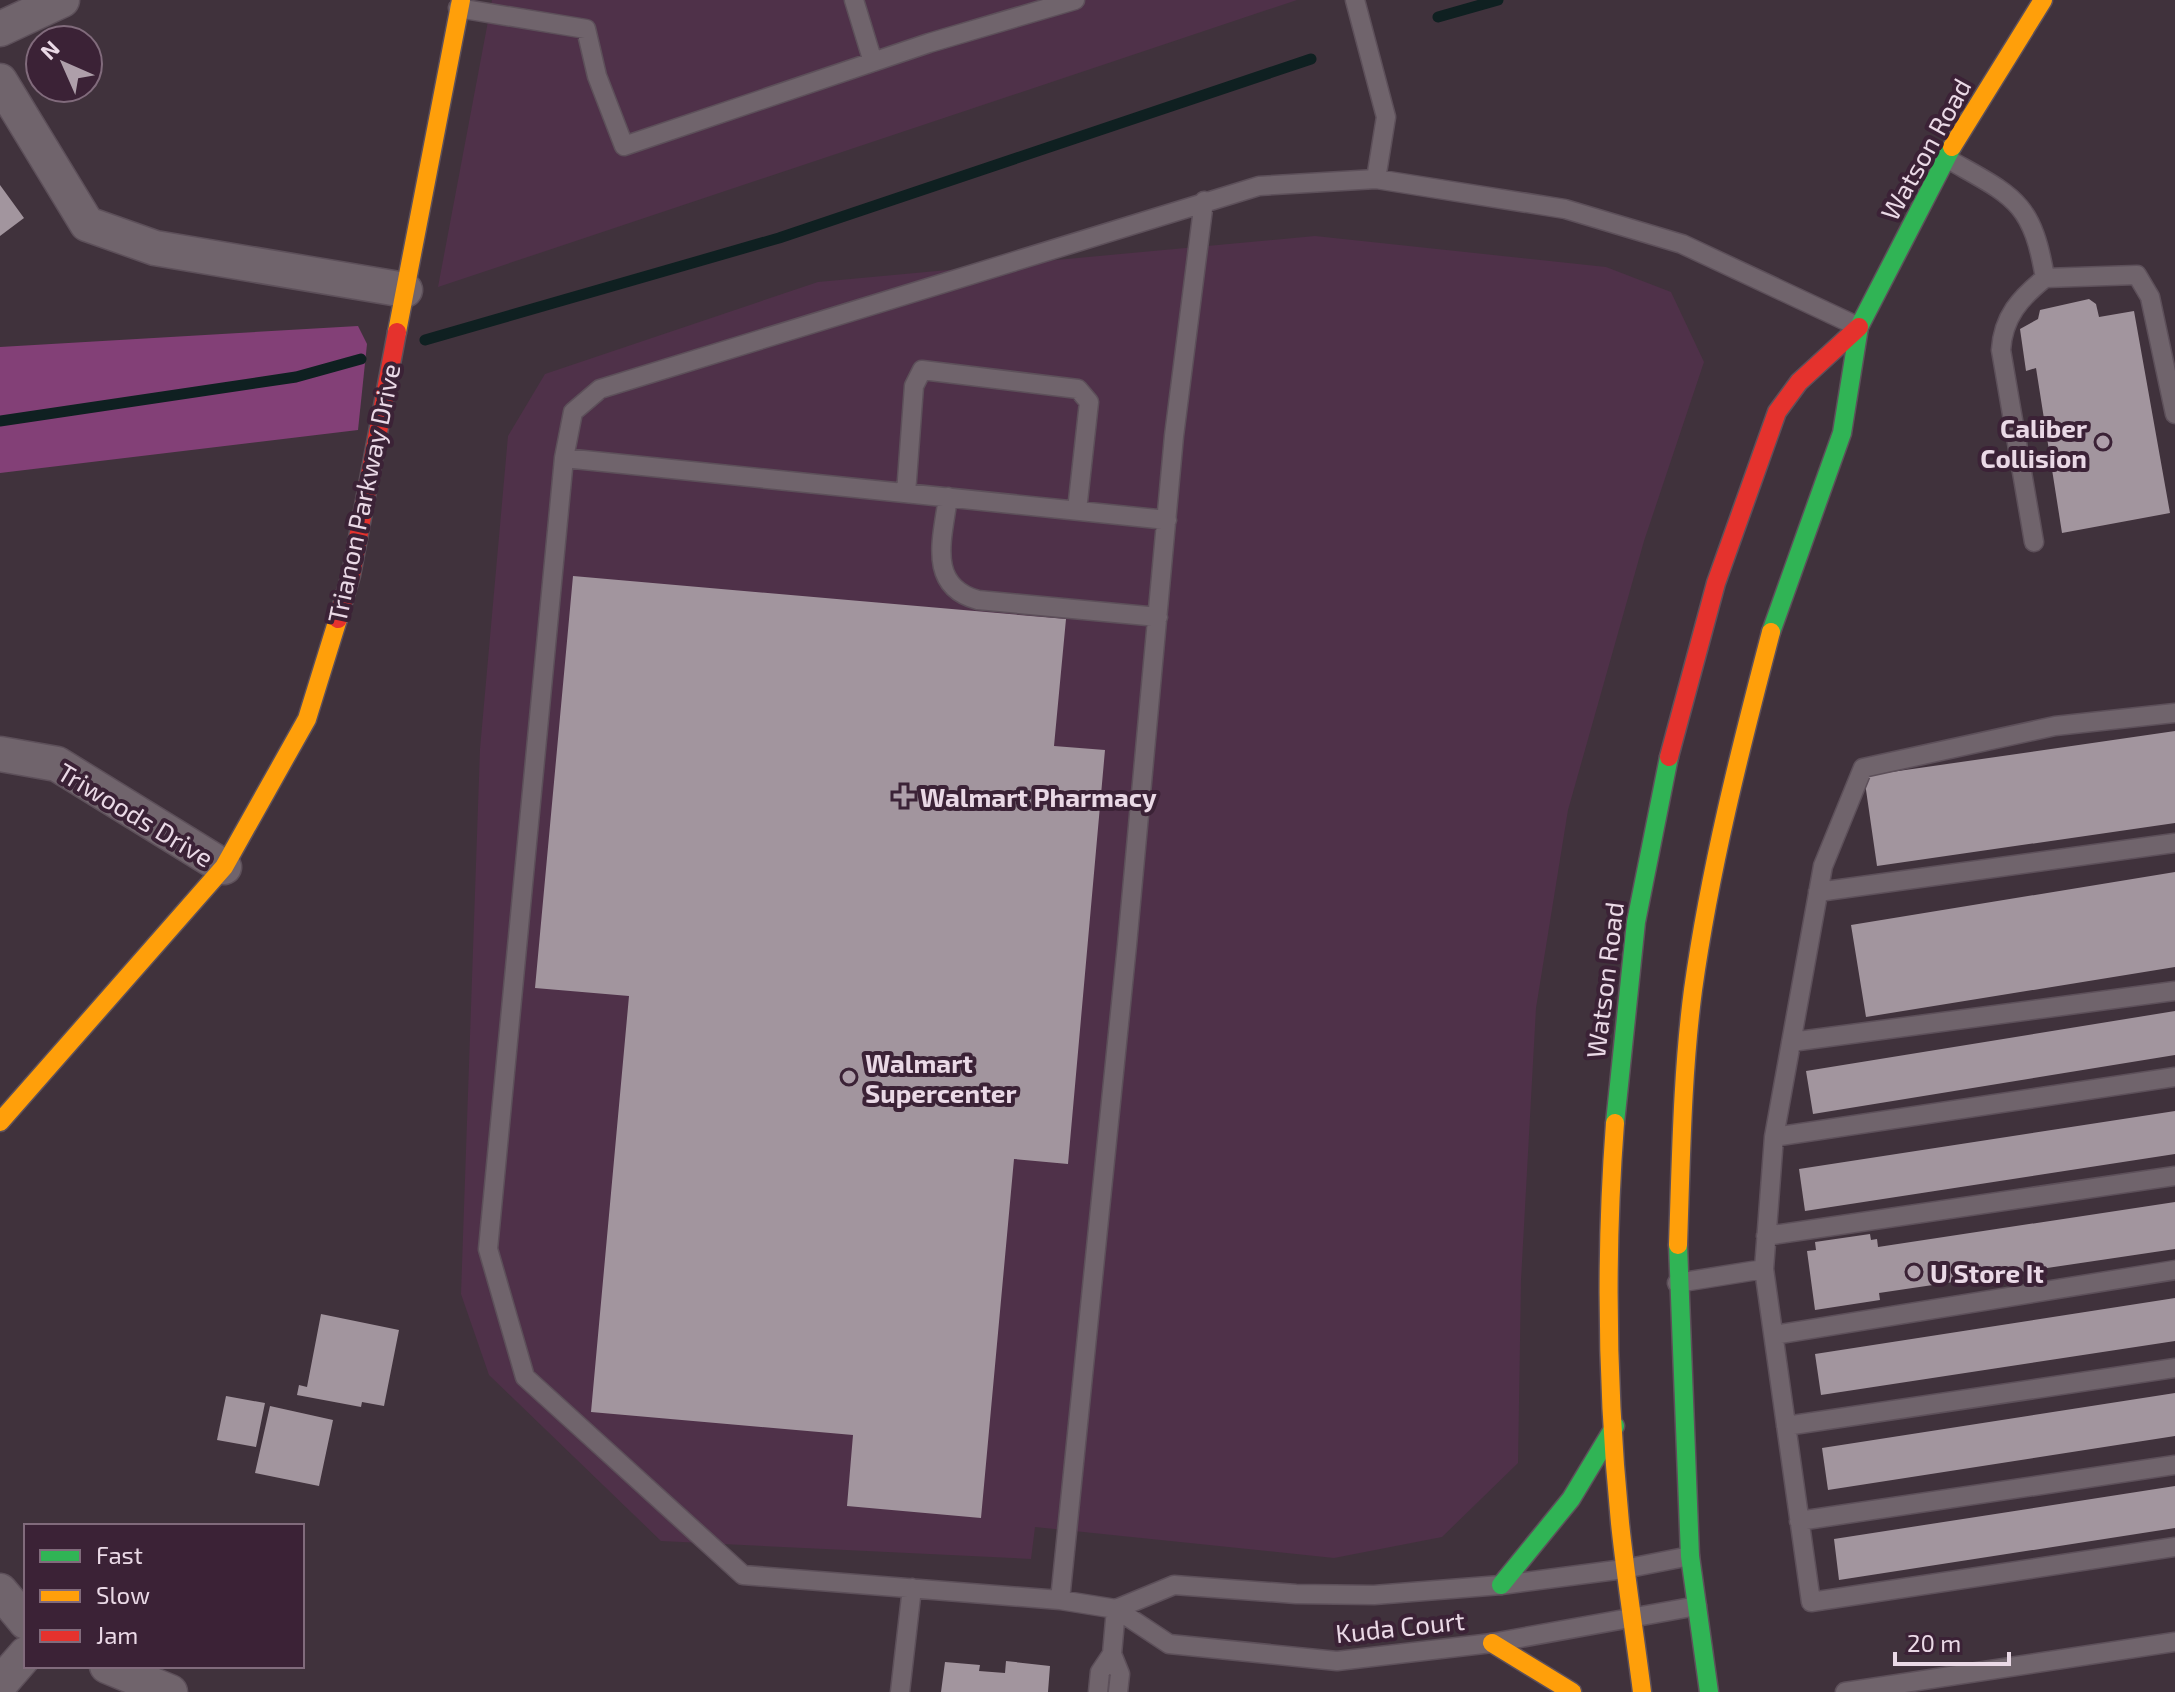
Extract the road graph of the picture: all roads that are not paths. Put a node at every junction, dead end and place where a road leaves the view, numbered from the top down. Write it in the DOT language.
graph roads {
  1 [pos="62,0"];
  2 [pos="854,0"];
  3 [pos="1075,0"];
  4 [pos="1355,0"];
  5 [pos="2043,0"];
  6 [pos="460,4"];
  7 [pos="0,29"];
  8 [pos="873,62"];
  9 [pos="0,81"];
  10 [pos="1946,158"];
  11 [pos="1376,179"];
  12 [pos="1204,201"];
  13 [pos="2045,278"];
  14 [pos="405,290"];
  15 [pos="1859,327"];
  16 [pos="2175,414"];
  17 [pos="564,458"];
  18 [pos="906,493"];
  19 [pos="948,497"];
  20 [pos="1077,510"];
  21 [pos="1167,520"];
  22 [pos="2034,542"];
  23 [pos="1158,617"];
  24 [pos="2175,713"];
  25 [pos="0,754"];
  26 [pos="2175,843"];
  27 [pos="224,867"];
  28 [pos="1818,892"];
  29 [pos="2175,991"];
  30 [pos="1791,1042"];
  31 [pos="2175,1077"];
  32 [pos="0,1122"];
  33 [pos="1774,1137"];
  34 [pos="2175,1176"];
  35 [pos="1766,1236"];
  36 [pos="1764,1269"];
  37 [pos="2175,1270"];
  38 [pos="1677,1283"];
  39 [pos="1774,1335"];
  40 [pos="2175,1368"];
  41 [pos="1615,1426"];
  42 [pos="1786,1426"];
  43 [pos="2175,1465"];
  44 [pos="1799,1521"];
  45 [pos="2175,1547"];
  46 [pos="1690,1556"];
  47 [pos="1624,1569"];
  48 [pos="1501,1585"];
  49 [pos="912,1588"];
  50 [pos="0,1591"];
  51 [pos="1060,1600"];
  52 [pos="1697,1606"];
  53 [pos="1116,1609"];
  54 [pos="1633,1619"];
  55 [pos="24,1620"];
  56 [pos="2175,1642"];
  57 [pos="1492,1643"];
  58 [pos="1112,1654"];
  59 [pos="24,1656"];
  60 [pos="112,1668"];
  61 [pos="0,1684"];
  62 [pos="170,1692"];
  63 [pos="900,1692"];
  64 [pos="1098,1692"];
  65 [pos="1118,1692"];
  66 [pos="1572,1692"];
  67 [pos="1642,1692"];
  68 [pos="1709,1692"];
  69 [pos="1845,1692"];
  1 -- 7 [label="street"];
  2 -- 8 [label="lane"];
  3 -- 8 [label="lane"];
  4 -- 11 [label="lane"];
  5 -- 10 [label="main road, Watson Road"];
  6 -- 8 [label="lane"];
  6 -- 14 [label="main road, Trianon Parkway Drive"];
  9 -- 14 [label="street"];
  10 -- 13 [label="lane"];
  10 -- 15 [label="main road, Watson Road"];
  11 -- 12 [label="lane, Kuda Court"];
  11 -- 15 [label="lane, Kuda Court"];
  12 -- 17 [label="lane, Kuda Court"];
  12 -- 21 [label="lane"];
  13 -- 16 [label="lane"];
  13 -- 22 [label="lane"];
  14 -- 27 [label="main road, Trianon Parkway Drive"];
  15 -- 38 [label="main road, Watson Road"];
  15 -- 41 [label="main road, Watson Road"];
  17 -- 18 [label="lane"];
  17 -- 49 [label="lane, Kuda Court"];
  18 -- 19 [label="lane"];
  18 -- 20 [label="lane"];
  19 -- 20 [label="lane"];
  19 -- 23 [label="lane"];
  20 -- 21 [label="lane"];
  21 -- 23 [label="lane"];
  23 -- 51 [label="lane"];
  24 -- 28 [label="lane"];
  25 -- 27 [label="street, Triwoods Drive"];
  26 -- 28 [label="lane"];
  27 -- 32 [label="main road, Trianon Parkway Drive"];
  28 -- 30 [label="lane"];
  29 -- 30 [label="lane"];
  30 -- 33 [label="lane"];
  31 -- 33 [label="lane"];
  33 -- 35 [label="lane"];
  34 -- 35 [label="lane"];
  35 -- 36 [label="lane"];
  36 -- 38 [label="lane"];
  36 -- 39 [label="lane"];
  37 -- 39 [label="lane"];
  38 -- 46 [label="main road, Watson Road"];
  39 -- 42 [label="lane"];
  40 -- 42 [label="lane"];
  41 -- 47 [label="main road, Watson Road"];
  41 -- 48 [label="main road"];
  42 -- 44 [label="lane"];
  43 -- 44 [label="lane"];
  44 -- 45 [label="lane"];
  46 -- 47 [label="lane, Kuda Court"];
  46 -- 52 [label="main road, Watson Road"];
  47 -- 48 [label="lane, Kuda Court"];
  47 -- 54 [label="main road, Watson Road"];
  48 -- 53 [label="lane, Kuda Court"];
  49 -- 51 [label="lane, Kuda Court"];
  49 -- 63 [label="lane"];
  50 -- 55 [label="street"];
  51 -- 53 [label="lane, Kuda Court"];
  52 -- 54 [label="lane, Kuda Court"];
  52 -- 68 [label="main road, Watson Road"];
  53 -- 57 [label="lane, Kuda Court"];
  53 -- 58 [label="lane"];
  54 -- 57 [label="lane, Kuda Court"];
  54 -- 67 [label="main road, Watson Road"];
  56 -- 69 [label="lane"];
  57 -- 66 [label="main road"];
  58 -- 64 [label="lane"];
  58 -- 65 [label="lane"];
  59 -- 61 [label="street"];
  60 -- 62 [label="street"];
}
